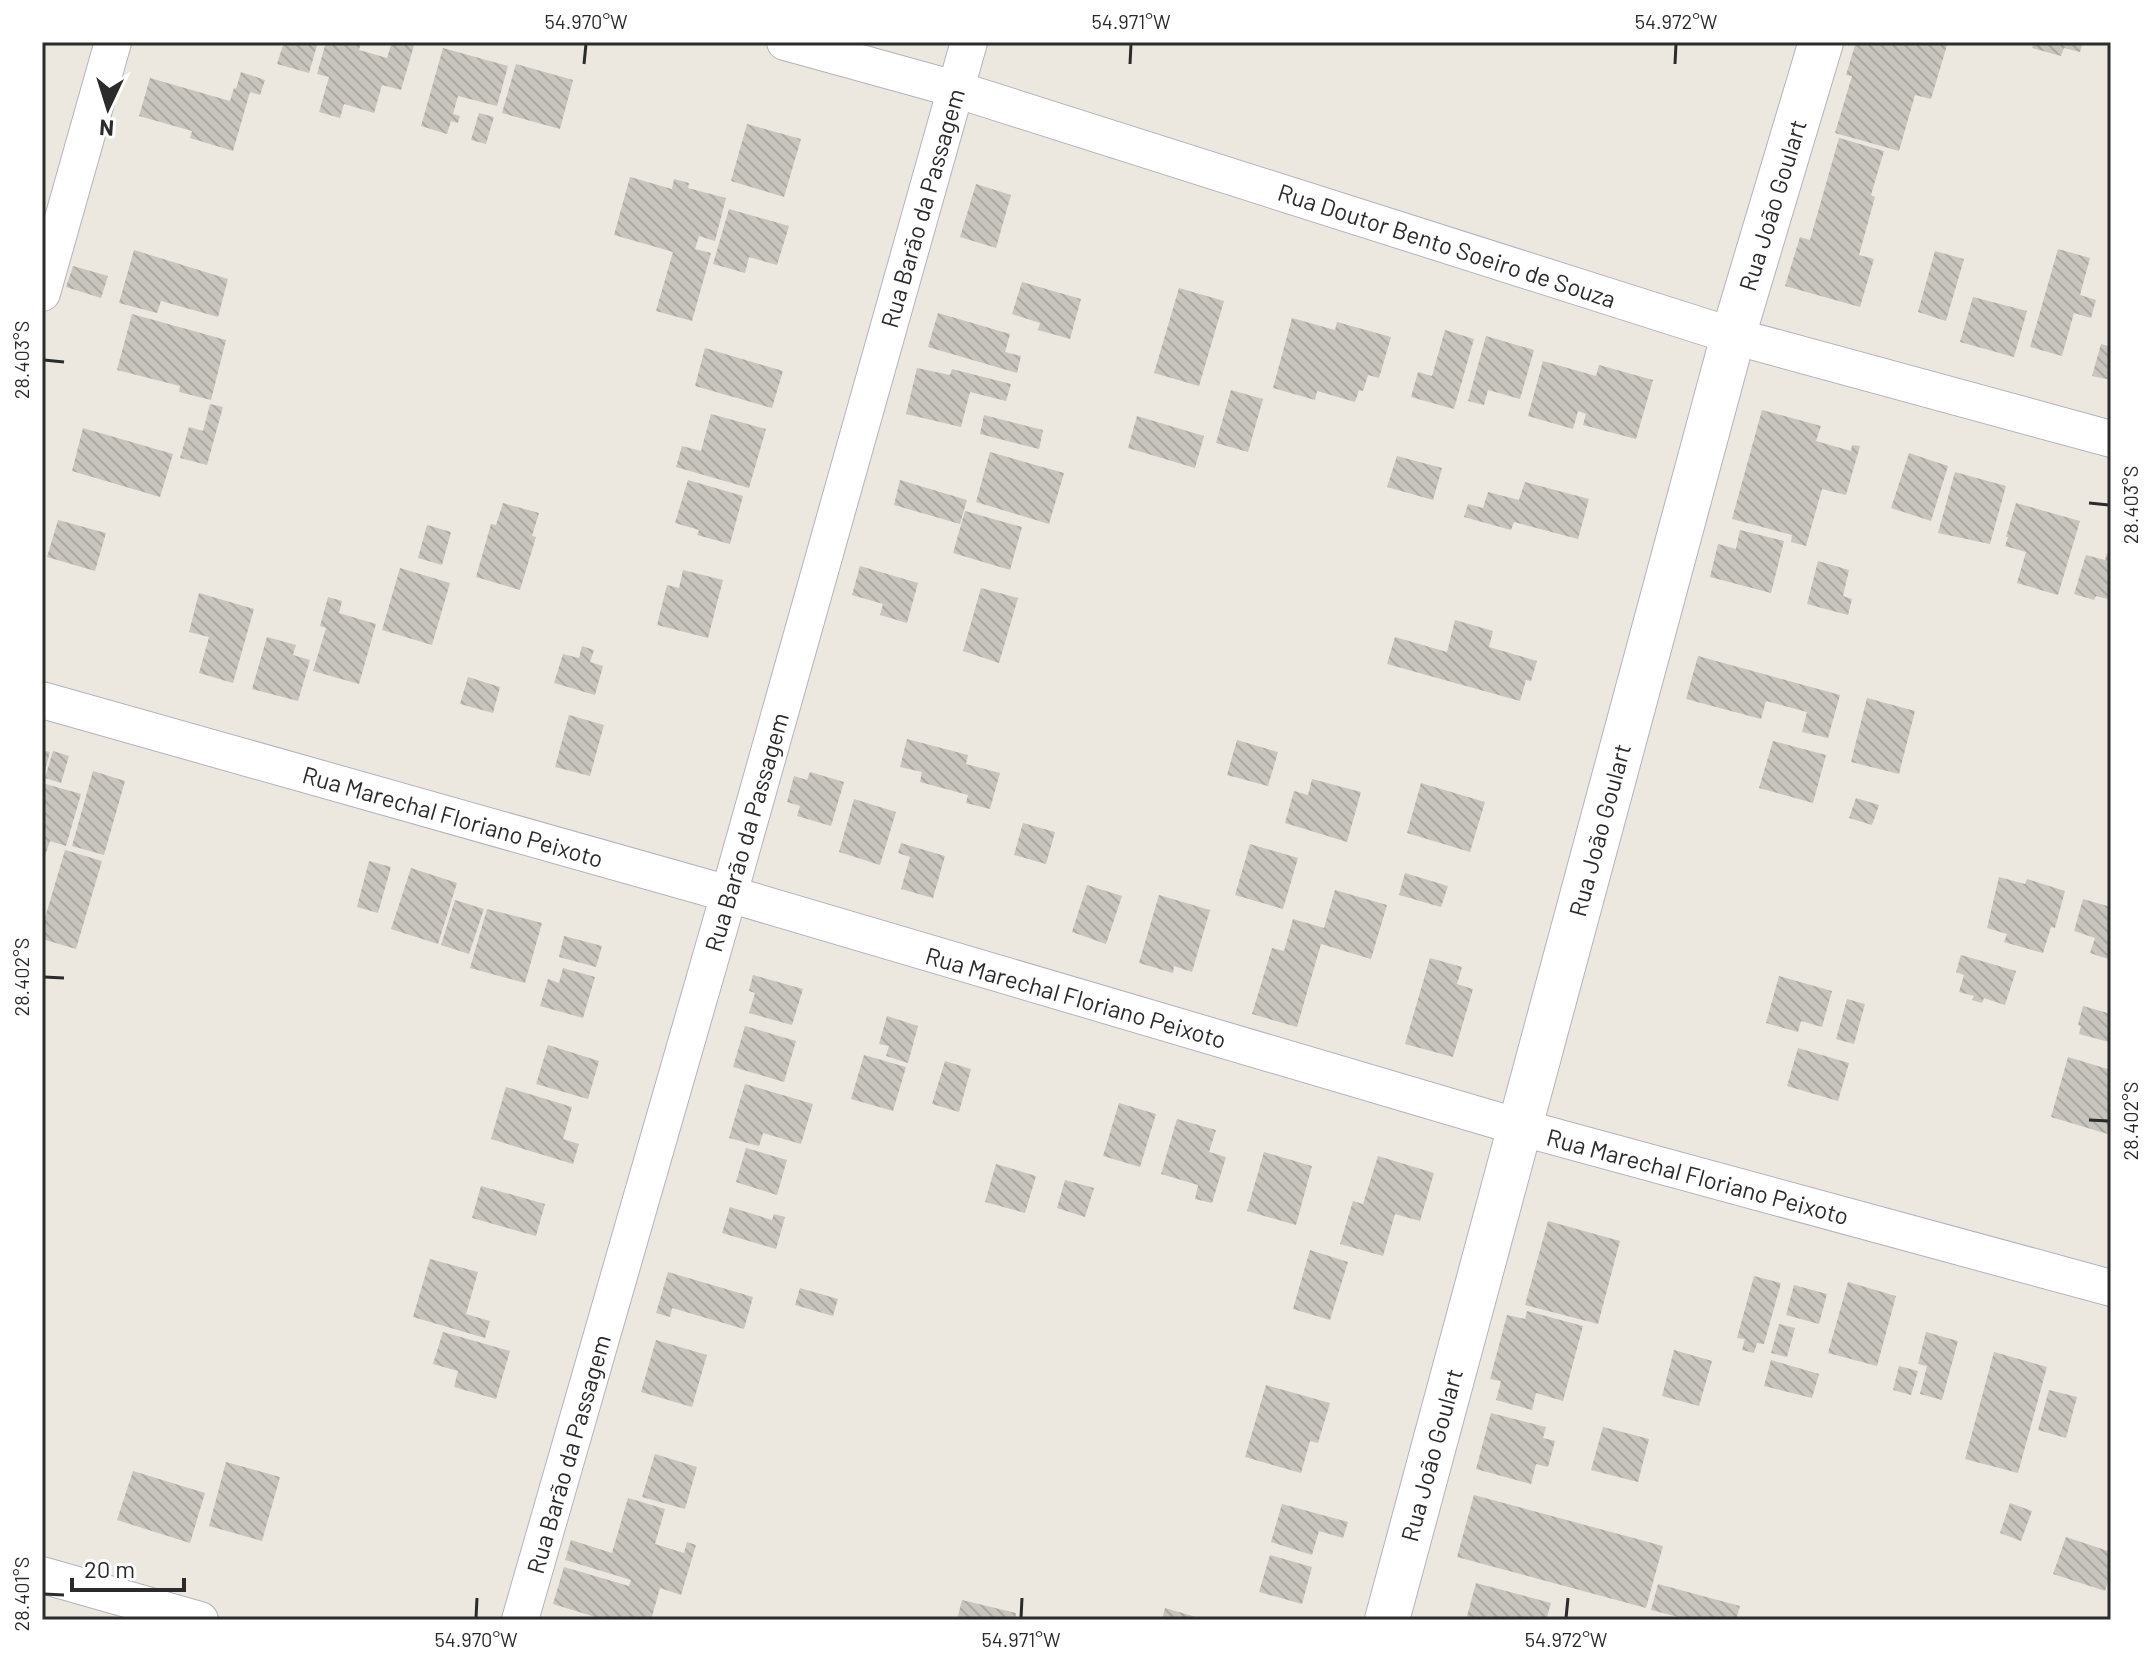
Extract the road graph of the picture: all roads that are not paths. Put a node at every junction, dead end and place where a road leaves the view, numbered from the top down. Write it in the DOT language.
graph roads {
  1 [pos="113,42"];
  2 [pos="785,42"];
  3 [pos="969,42"];
  4 [pos="1821,42"];
  5 [pos="955,89"];
  6 [pos="42,293"];
  7 [pos="1733,336"];
  8 [pos="2111,439"];
  9 [pos="42,700"];
  10 [pos="729,894"];
  11 [pos="1519,1127"];
  12 [pos="2111,1288"];
  13 [pos="42,1575"];
  14 [pos="200,1620"];
  15 [pos="520,1620"];
  16 [pos="1387,1620"];
  1 -- 6 [label="street"];
  2 -- 5 [label="street, Rua Doutor Bento Soeiro de Souza"];
  3 -- 5 [label="street, Rua Barão da Passagem"];
  4 -- 7 [label="street, Rua João Goulart"];
  5 -- 7 [label="street, Rua Doutor Bento Soeiro de Souza"];
  5 -- 10 [label="street, Rua Barão da Passagem"];
  7 -- 8 [label="street, Rua Doutor Bento Soeiro de Souza"];
  7 -- 11 [label="street, Rua João Goulart"];
  9 -- 10 [label="street, Rua Marechal Floriano Peixoto"];
  10 -- 11 [label="street, Rua Marechal Floriano Peixoto"];
  10 -- 15 [label="street, Rua Barão da Passagem"];
  11 -- 12 [label="street, Rua Marechal Floriano Peixoto"];
  11 -- 16 [label="street, Rua João Goulart"];
  13 -- 14 [label="street"];
}
